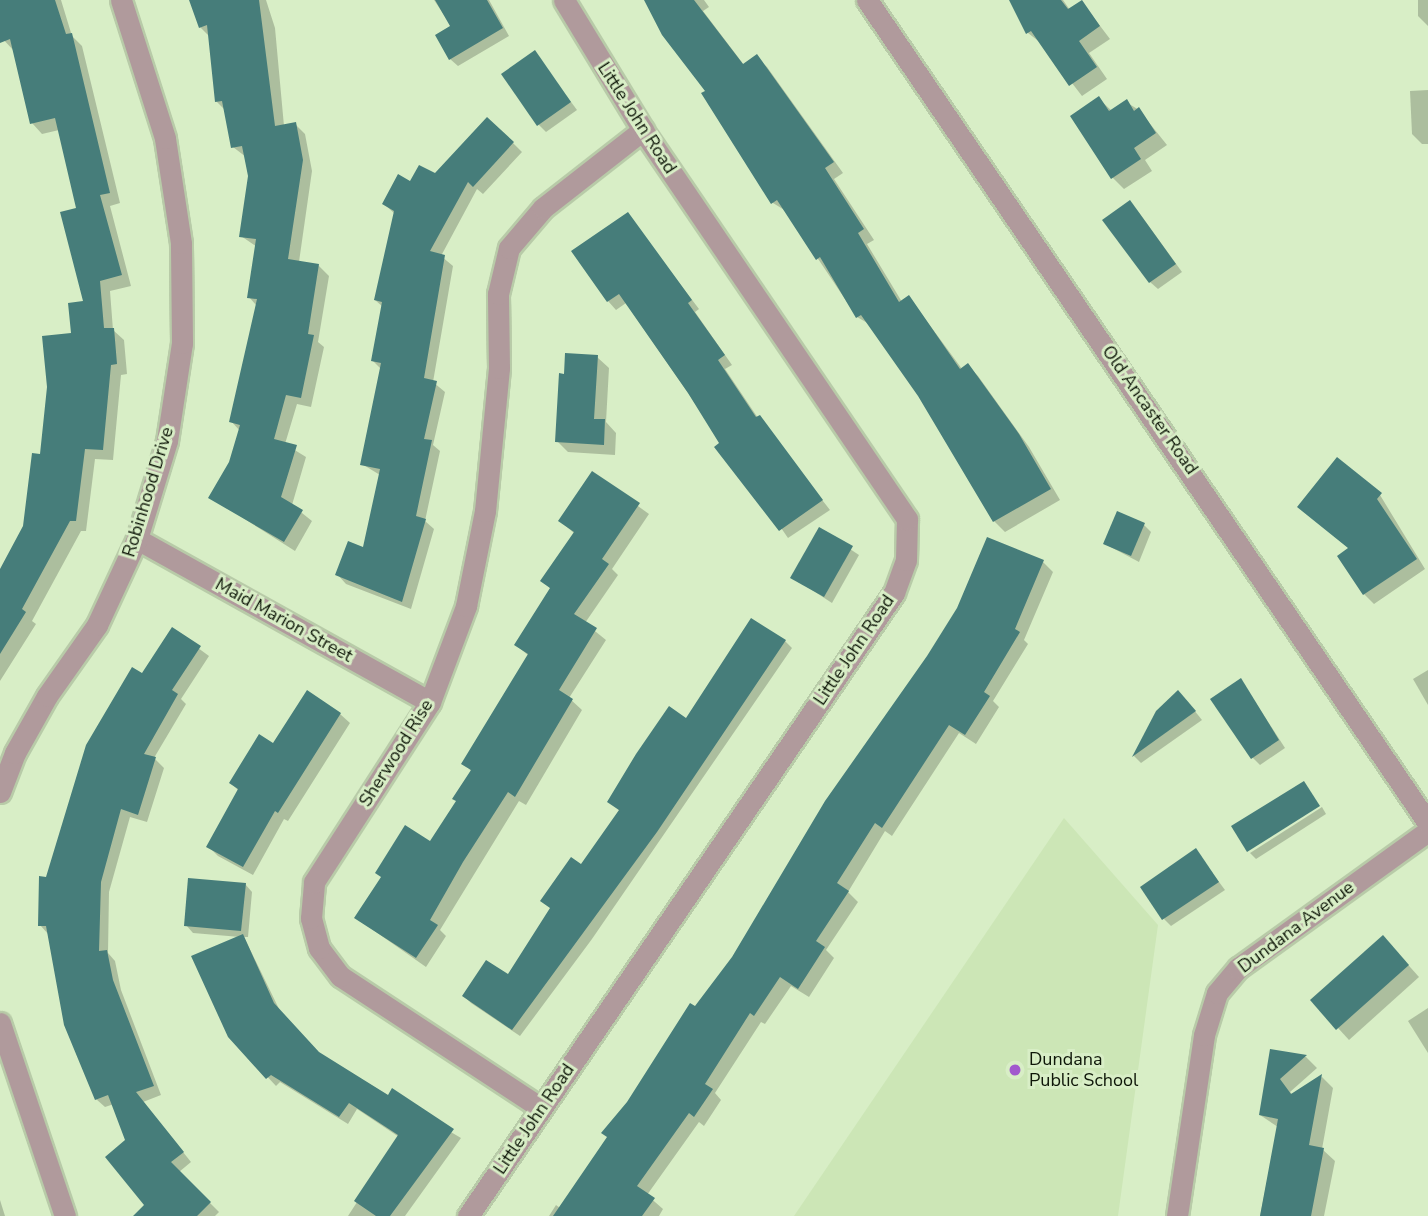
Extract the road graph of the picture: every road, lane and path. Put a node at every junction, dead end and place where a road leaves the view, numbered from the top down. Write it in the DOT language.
graph roads {
  1 [pos="121,0"];
  2 [pos="564,0"];
  3 [pos="867,0"];
  4 [pos="643,130"];
  5 [pos="137,539"];
  6 [pos="430,702"];
  7 [pos="0,792"];
  8 [pos="1428,823"];
  9 [pos="1428,831"];
  10 [pos="0,1023"];
  11 [pos="541,1108"];
  12 [pos="65,1216"];
  13 [pos="468,1216"];
  14 [pos="1177,1216"];
  1 -- 5 [label="street, Robinhood Drive"];
  2 -- 4 [label="street, Little John Road"];
  3 -- 8 [label="street, Old Ancaster Road"];
  4 -- 6 [label="street, Sherwood Rise"];
  4 -- 11 [label="street, Little John Road"];
  5 -- 6 [label="street, Maid Marion Street"];
  5 -- 7 [label="street, Robinhood Drive"];
  6 -- 11 [label="street, Sherwood Rise"];
  9 -- 14 [label="street, Dundana Avenue"];
  10 -- 12 [label="street"];
  11 -- 13 [label="street, Little John Road"];
}
